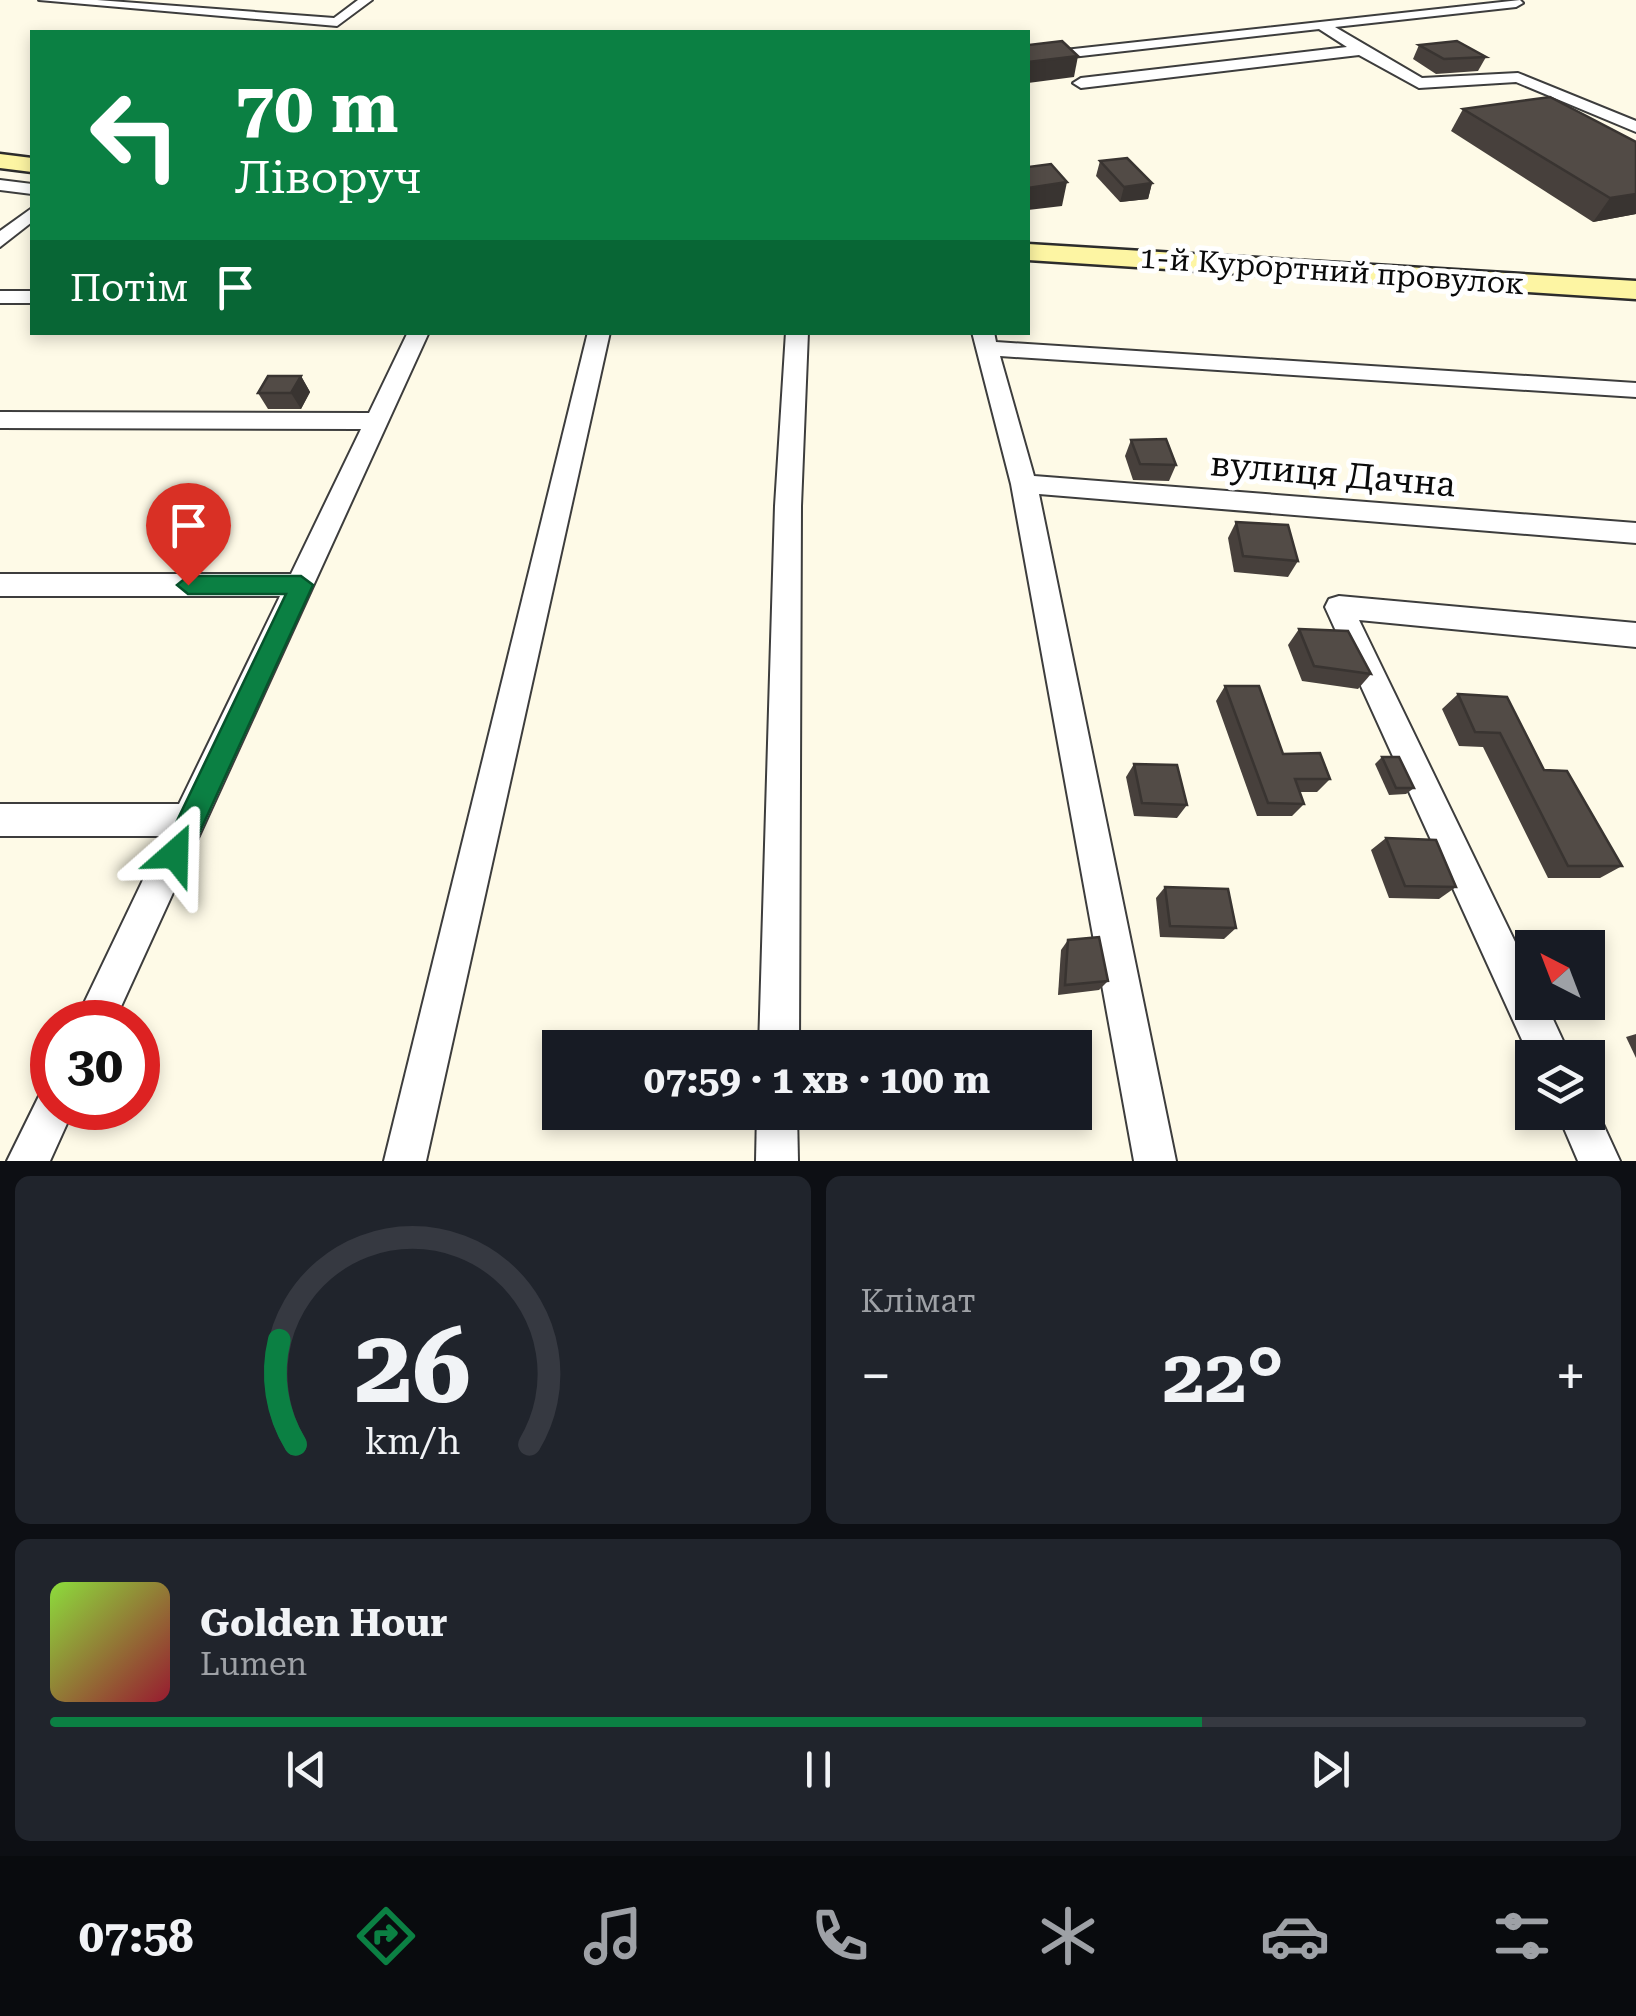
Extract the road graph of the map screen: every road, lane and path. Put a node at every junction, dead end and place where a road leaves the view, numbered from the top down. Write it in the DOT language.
graph roads {
  1 [pos="44,0"];
  2 [pos="264,0"];
  3 [pos="366,0"];
  4 [pos="68,1"];
  5 [pos="1516,3"];
  6 [pos="155,4"];
  7 [pos="243,14"];
  8 [pos="337,22"];
  9 [pos="1322,25"];
  10 [pos="327,30"];
  11 [pos="1361,50"];
  12 [pos="1030,58"];
  13 [pos="1081,83"];
  14 [pos="1636,127"];
  15 [pos="0,161"];
  16 [pos="30,165"];
  17 [pos="0,185"];
  18 [pos="30,189"];
  19 [pos="30,215"];
  20 [pos="0,242"];
  21 [pos="1030,252"];
  22 [pos="1636,290"];
  23 [pos="0,298"];
  24 [pos="30,298"];
  25 [pos="417,335"];
  26 [pos="597,335"];
  27 [pos="797,335"];
  28 [pos="985,340"];
  29 [pos="1636,390"];
  30 [pos="0,420"];
  31 [pos="376,421"];
  32 [pos="1024,484"];
  33 [pos="1636,533"];
  34 [pos="0,584"];
  35 [pos="301,585"];
  36 [pos="1636,634"];
  37 [pos="0,820"];
  38 [pos="191,820"];
  39 [pos="105,1000"];
  40 [pos="779,1030"];
  41 [pos="1543,1040"];
  42 [pos="43,1130"];
  43 [pos="777,1130"];
  44 [pos="1584,1130"];
  45 [pos="28,1161"];
  46 [pos="405,1161"];
  47 [pos="776,1161"];
  48 [pos="1154,1161"];
  49 [pos="1599,1161"];
  1 -- 4 [label="street"];
  2 -- 7 [label="street"];
  3 -- 8 [label="street"];
  4 -- 6 [label="street"];
  5 -- 9 [label="street"];
  6 -- 7 [label="street"];
  7 -- 8 [label="street"];
  8 -- 10 [label="street"];
  9 -- 11 [label="street"];
  9 -- 12 [label="street"];
  11 -- 13 [label="street"];
  11 -- 14 [label="street"];
  15 -- 16 [label="street"];
  17 -- 18 [label="street"];
  19 -- 20 [label="street"];
  21 -- 22 [label="street, 1-й Курортний провулок"];
  23 -- 24 [label="street"];
  25 -- 31 [label="street"];
  26 -- 46 [label="street"];
  27 -- 40 [label="street"];
  28 -- 29 [label="street"];
  28 -- 32 [label="street"];
  30 -- 31 [label="street"];
  31 -- 35 [label="street"];
  32 -- 33 [label="street, вулиця Дачна"];
  32 -- 48 [label="street"];
  34 -- 35 [label="street"];
  35 -- 38 [label="street"];
  36 -- 41 [label="street"];
  37 -- 38 [label="street"];
  38 -- 39 [label="street"];
  42 -- 45 [label="street"];
  43 -- 47 [label="street"];
  44 -- 49 [label="street"];
}
